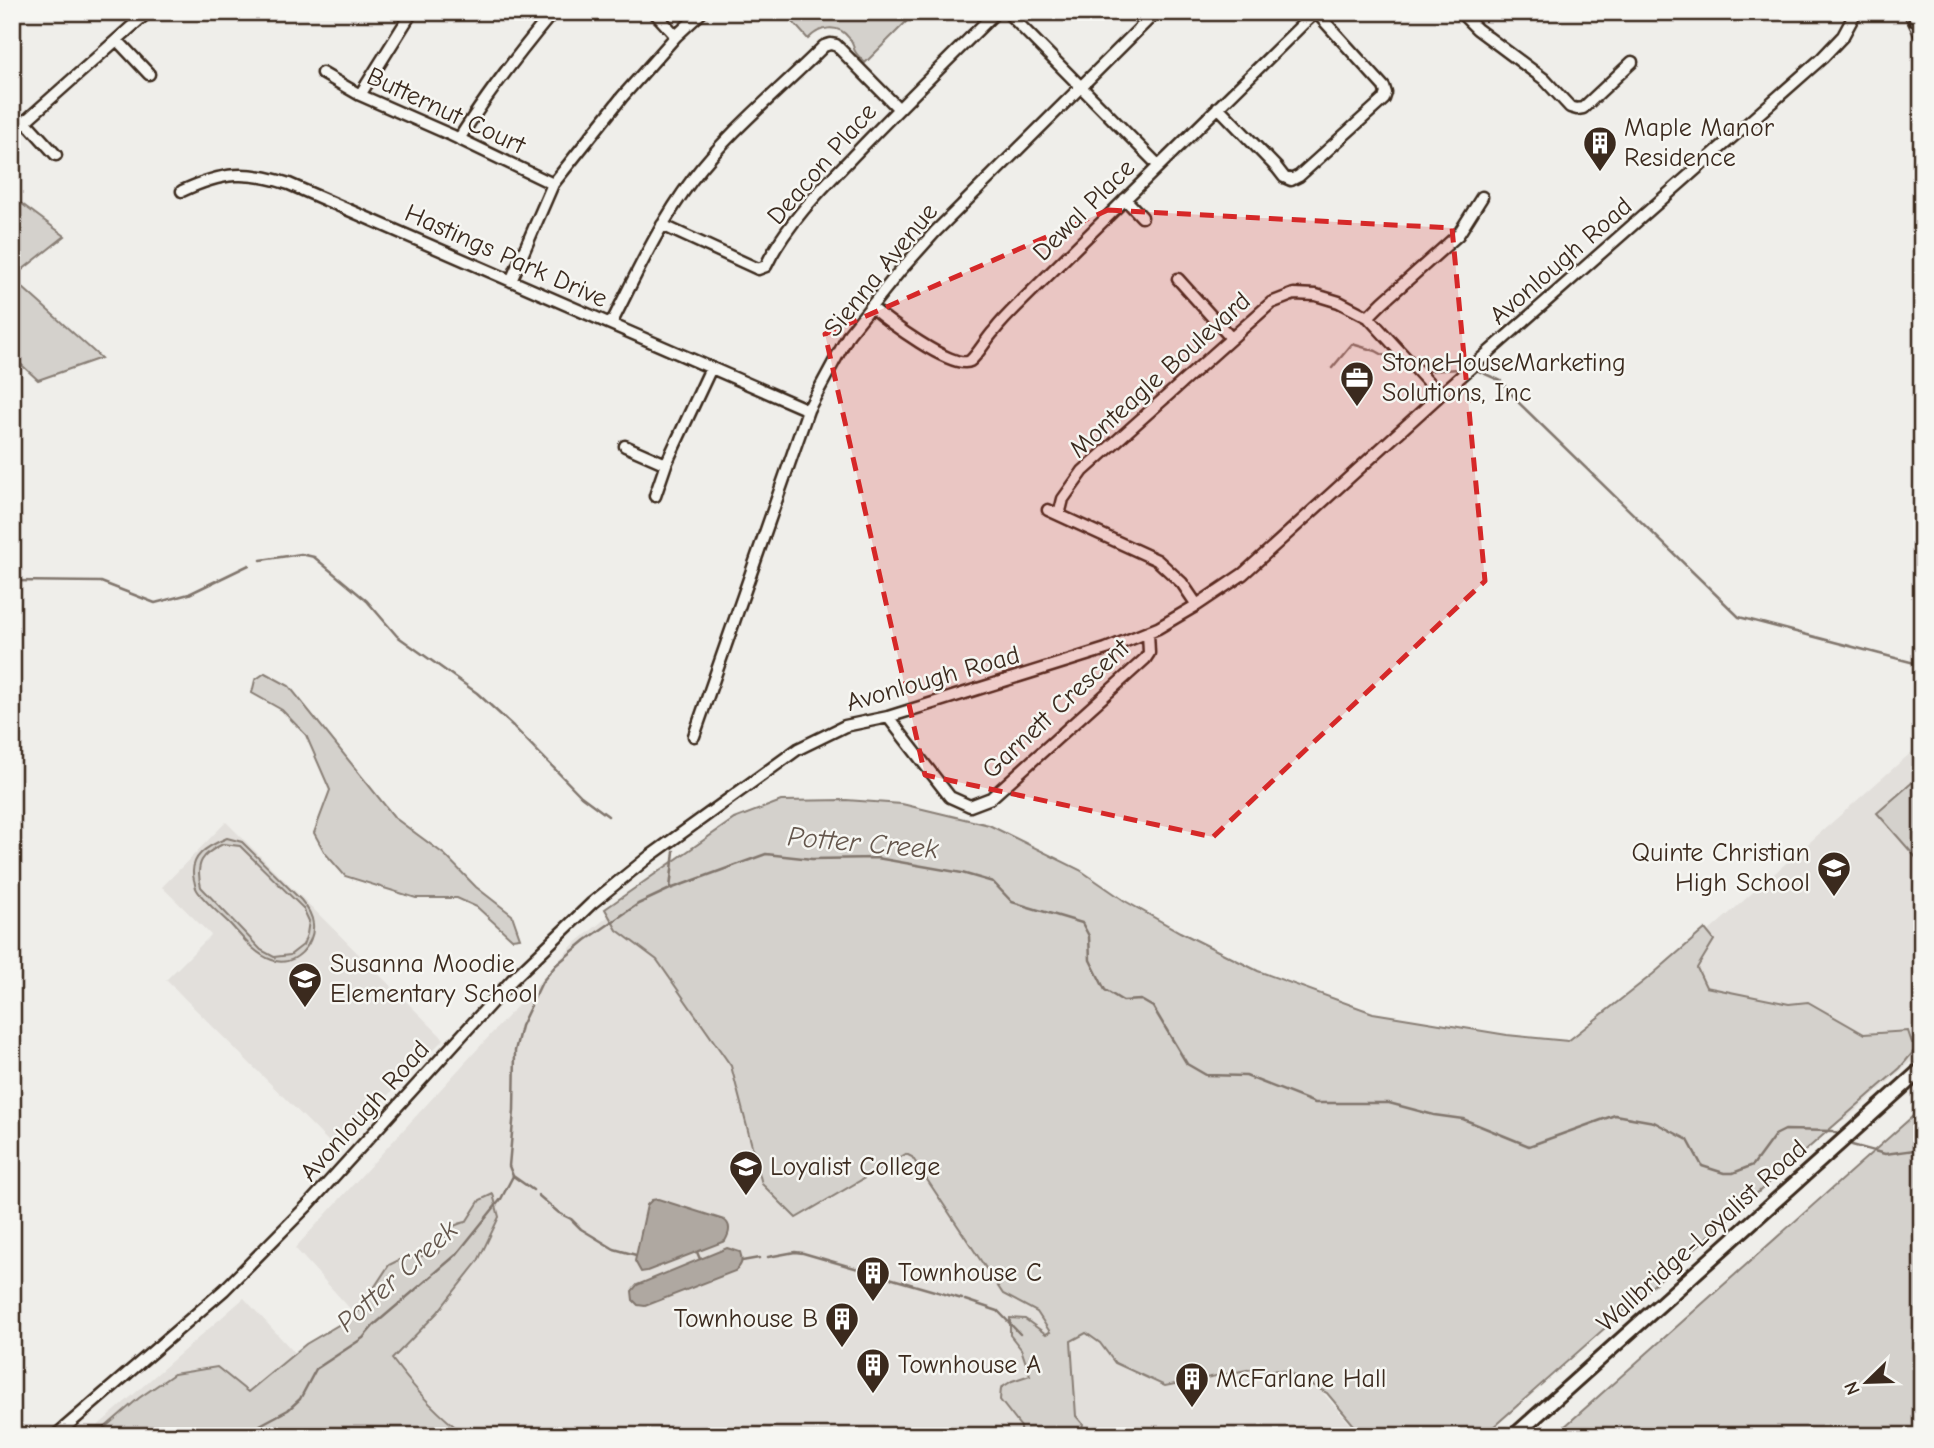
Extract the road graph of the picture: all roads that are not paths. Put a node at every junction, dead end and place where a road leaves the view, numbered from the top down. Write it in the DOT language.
graph roads {
  1 [pos="148,12"];
  2 [pos="412,12"];
  3 [pos="553,12"];
  4 [pos="654,12"];
  5 [pos="702,12"];
  6 [pos="996,12"];
  7 [pos="1007,12"];
  8 [pos="1156,12"];
  9 [pos="1316,12"];
  10 [pos="1460,12"];
  11 [pos="1856,12"];
  12 [pos="676,36"];
  13 [pos="117,40"];
  14 [pos="1632,62"];
  15 [pos="322,73"];
  16 [pos="149,74"];
  17 [pos="1080,86"];
  18 [pos="360,95"];
  19 [pos="1218,107"];
  20 [pos="899,109"];
  21 [pos="25,121"];
  22 [pos="12,133"];
  23 [pos="459,139"];
  24 [pos="56,155"];
  25 [pos="1159,166"];
  26 [pos="554,184"];
  27 [pos="182,191"];
  28 [pos="1482,197"];
  29 [pos="1125,199"];
  30 [pos="1142,217"];
  31 [pos="662,225"];
  32 [pos="1178,279"];
  33 [pos="511,281"];
  34 [pos="871,307"];
  35 [pos="1368,317"];
  36 [pos="611,324"];
  37 [pos="1231,338"];
  38 [pos="711,368"];
  39 [pos="1440,395"];
  40 [pos="808,410"];
  41 [pos="625,446"];
  42 [pos="666,464"];
  43 [pos="654,496"];
  44 [pos="1048,510"];
  45 [pos="1059,515"];
  46 [pos="1197,606"];
  47 [pos="1147,632"];
  48 [pos="888,717"];
  49 [pos="694,736"];
  50 [pos="1922,1069"];
  51 [pos="55,1436"];
  52 [pos="1514,1436"];
  1 -- 13 [label="street"];
  2 -- 18 [label="street"];
  3 -- 23 [label="street"];
  4 -- 12 [label="street"];
  5 -- 12 [label="street"];
  6 -- 20 [label="street, Deacon Place"];
  7 -- 17 [label="street"];
  8 -- 17 [label="street, Sienna Avenue"];
  9 -- 19 [label="street, Dewal Place"];
  9 -- 19 [label="street"];
  10 -- 14 [label="street"];
  11 -- 39 [label="street, Avonlough Road"];
  12 -- 26 [label="street"];
  13 -- 16 [label="street"];
  13 -- 21 [label="street"];
  15 -- 18 [label="street, Butternut Court"];
  17 -- 25 [label="street"];
  17 -- 34 [label="street, Sienna Avenue"];
  18 -- 23 [label="street, Butternut Court"];
  19 -- 25 [label="street, Dewal Place"];
  20 -- 31 [label="street, Deacon Place"];
  20 -- 31 [label="street"];
  21 -- 22 [label="street"];
  21 -- 24 [label="street"];
  23 -- 26 [label="street, Butternut Court"];
  25 -- 29 [label="street, Dewal Place"];
  26 -- 33 [label="street"];
  27 -- 33 [label="street, Hastings Park Drive"];
  28 -- 35 [label="street"];
  29 -- 30 [label="street"];
  29 -- 34 [label="street, Dewal Place"];
  31 -- 36 [label="street"];
  32 -- 37 [label="street"];
  33 -- 36 [label="street, Hastings Park Drive"];
  34 -- 40 [label="street, Sienna Avenue"];
  35 -- 37 [label="street, Monteagle Boulevard"];
  35 -- 39 [label="street, Monteagle Boulevard"];
  36 -- 38 [label="street, Hastings Park Drive"];
  37 -- 45 [label="street, Monteagle Boulevard"];
  38 -- 40 [label="street, Hastings Park Drive"];
  38 -- 42 [label="street"];
  39 -- 46 [label="street, Avonlough Road"];
  40 -- 49 [label="street, Sienna Avenue"];
  41 -- 42 [label="street"];
  42 -- 43 [label="street"];
  44 -- 45 [label="street"];
  45 -- 46 [label="street"];
  46 -- 47 [label="street, Avonlough Road"];
  47 -- 48 [label="street, Avonlough Road"];
  47 -- 48 [label="street, Garnett Crescent"];
  48 -- 51 [label="street, Avonlough Road"];
  50 -- 52 [label="main road, Wallbridge-Loyalist Road"];
}
